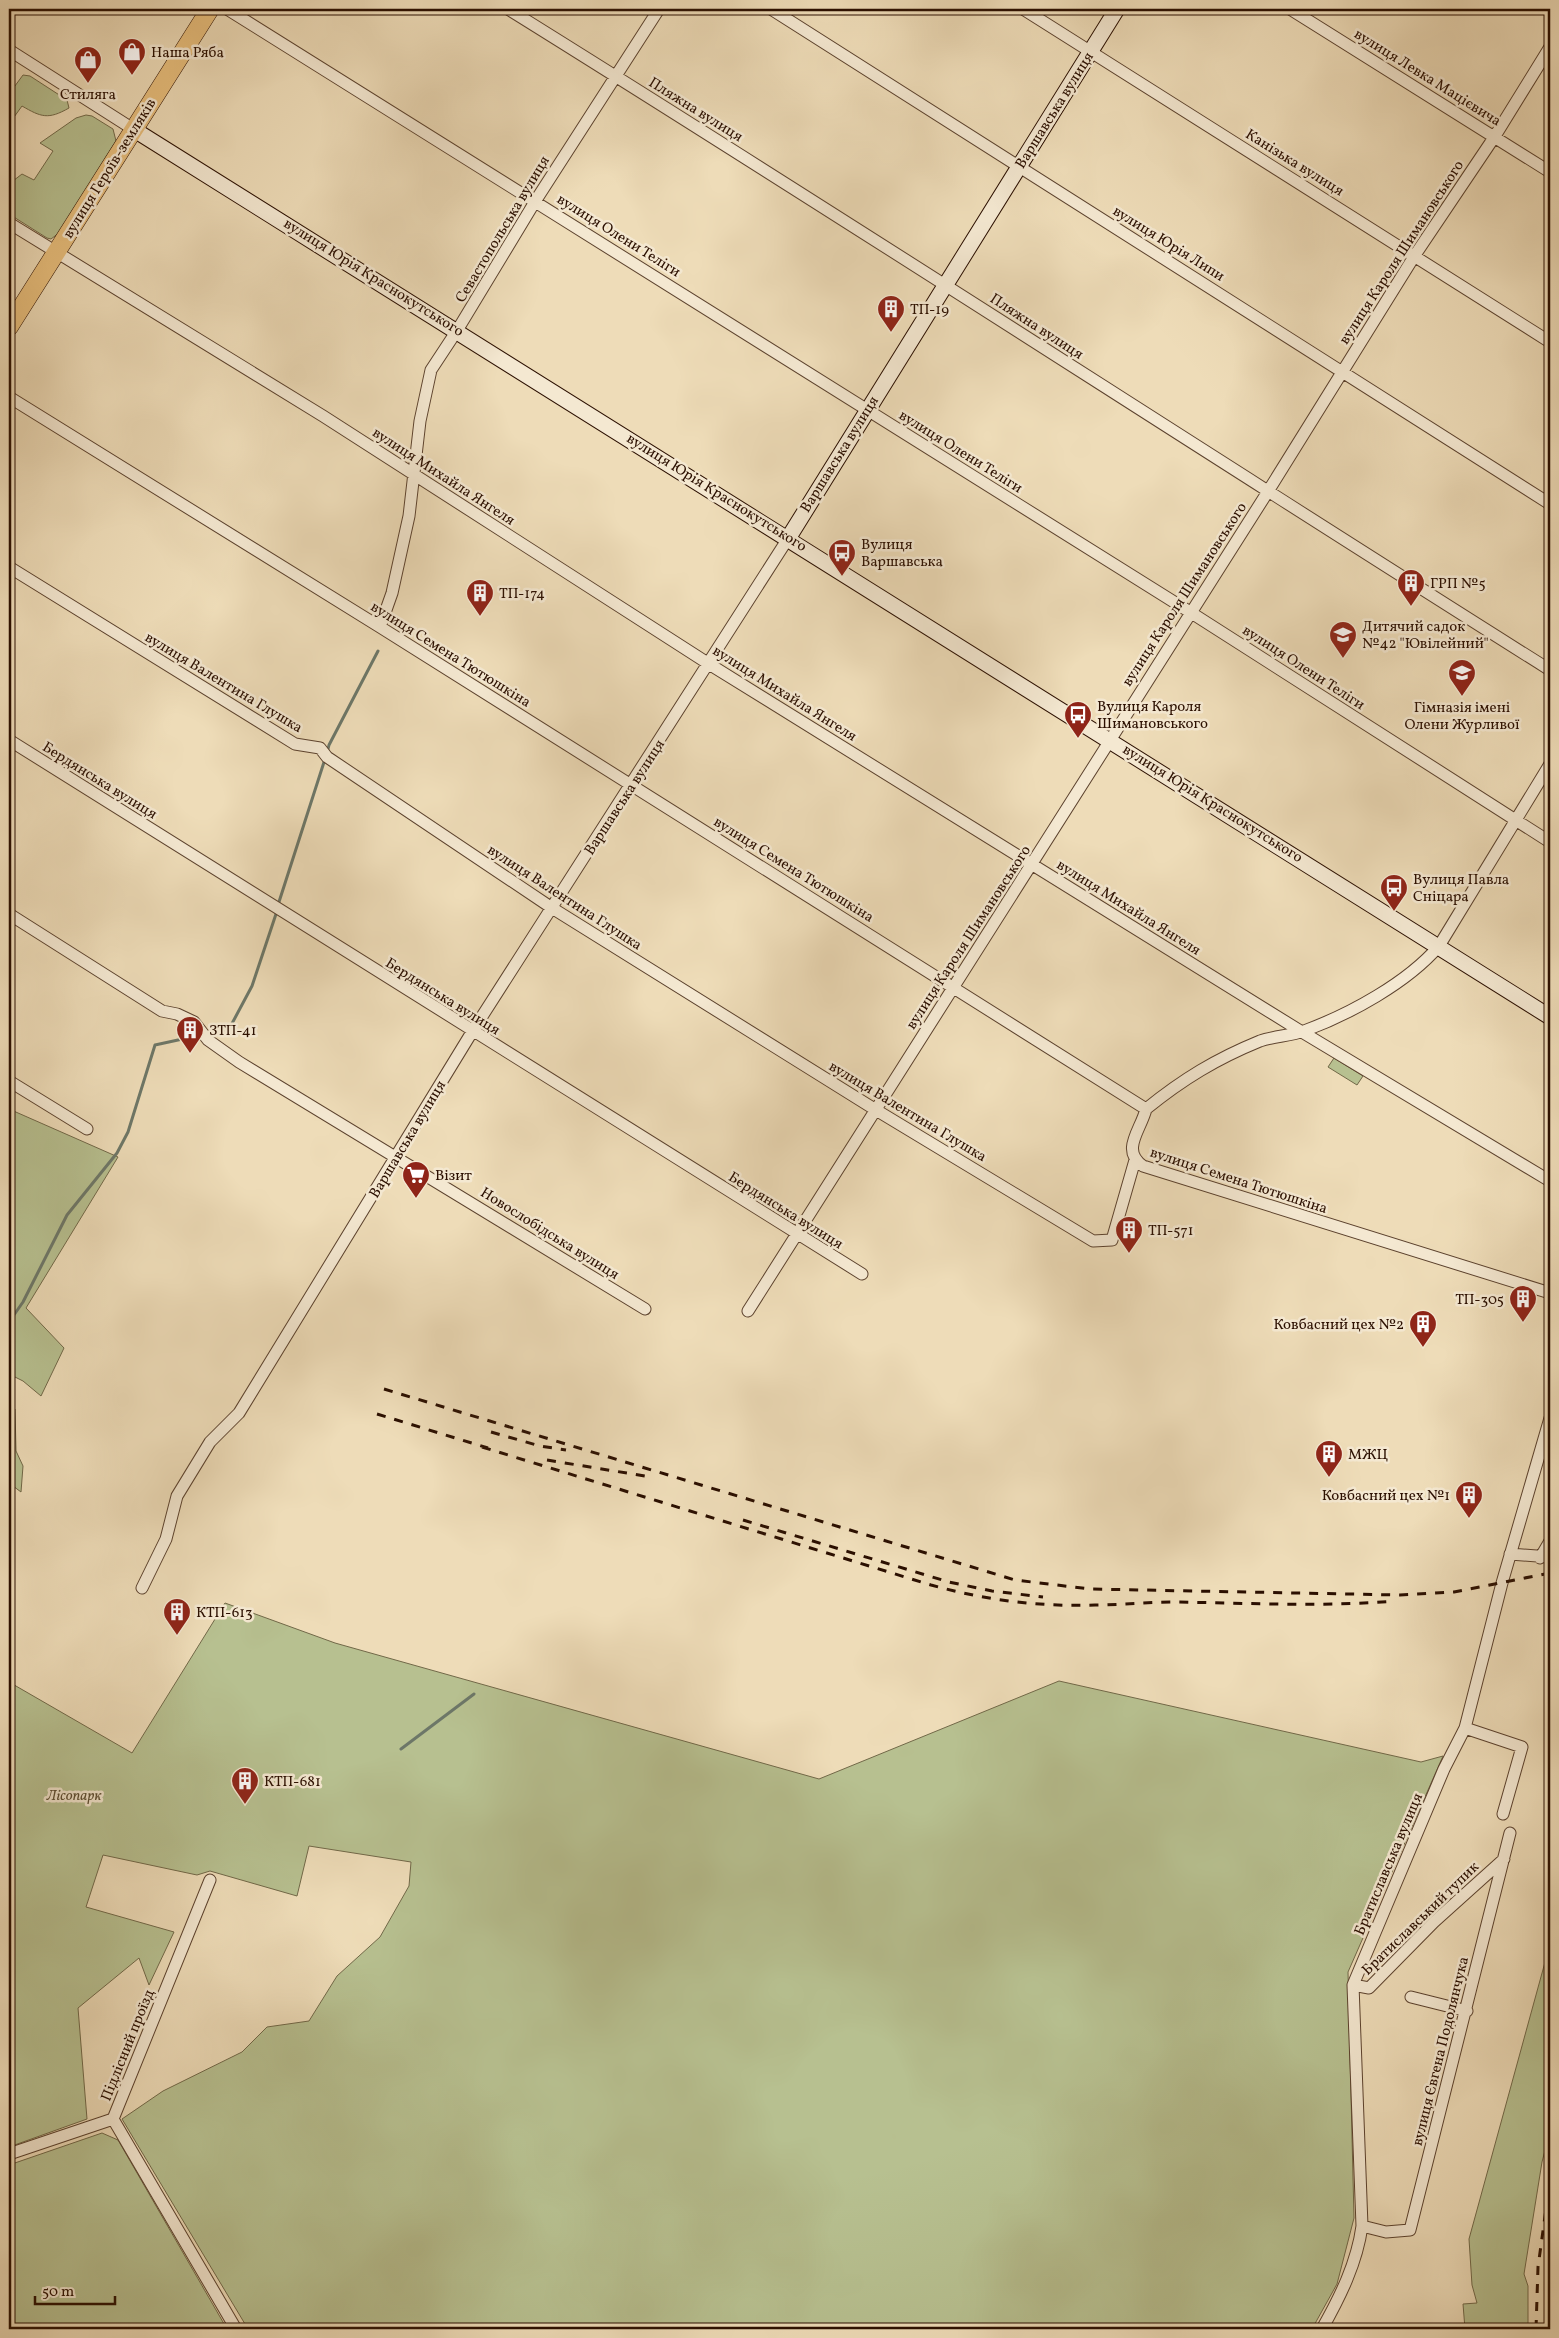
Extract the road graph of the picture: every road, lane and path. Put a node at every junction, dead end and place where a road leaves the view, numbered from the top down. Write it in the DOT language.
graph roads {
  1 [pos="210,9"];
  2 [pos="227,9"];
  3 [pos="508,9"];
  4 [pos="658,9"];
  5 [pos="771,9"];
  6 [pos="1023,9"];
  7 [pos="1117,9"];
  8 [pos="1290,9"];
  9 [pos="1550,47"];
  10 [pos="9,50"];
  11 [pos="1090,51"];
  12 [pos="615,76"];
  13 [pos="133,130"];
  14 [pos="1495,136"];
  15 [pos="1019,166"];
  16 [pos="1550,172"];
  17 [pos="536,200"];
  18 [pos="9,223"];
  19 [pos="56,253"];
  20 [pos="1415,255"];
  21 [pos="945,285"];
  22 [pos="9,327"];
  23 [pos="458,329"];
  24 [pos="1550,342"];
  25 [pos="1342,372"];
  26 [pos="9,397"];
  27 [pos="866,409"];
  28 [pos="414,474"];
  29 [pos="1268,493"];
  30 [pos="1550,504"];
  31 [pos="789,537"];
  32 [pos="9,566"];
  33 [pos="1190,612"];
  34 [pos="380,626"];
  35 [pos="709,664"];
  36 [pos="1550,670"];
  37 [pos="1110,738"];
  38 [pos="9,740"];
  39 [pos="1550,764"];
  40 [pos="631,785"];
  41 [pos="1515,820"];
  42 [pos="1550,842"];
  43 [pos="1032,864"];
  44 [pos="552,908"];
  45 [pos="9,914"];
  46 [pos="1439,946"];
  47 [pos="953,986"];
  48 [pos="1550,1017"];
  49 [pos="472,1032"];
  50 [pos="1302,1032"];
  51 [pos="9,1081"];
  52 [pos="1146,1109"];
  53 [pos="876,1110"];
  54 [pos="87,1129"];
  55 [pos="397,1156"];
  56 [pos="1135,1160"];
  57 [pos="1550,1182"];
  58 [pos="795,1233"];
  59 [pos="862,1274"];
  60 [pos="1550,1293"];
  61 [pos="645,1309"];
  62 [pos="748,1311"];
  63 [pos="1550,1418"];
  64 [pos="1550,1541"];
  65 [pos="1510,1554"];
  66 [pos="1545,1557"];
  67 [pos="142,1588"];
  68 [pos="1466,1728"];
  69 [pos="1503,1814"];
  70 [pos="1510,1833"];
  71 [pos="1504,1859"];
  72 [pos="210,1880"];
  73 [pos="1353,1985"];
  74 [pos="1411,1997"];
  75 [pos="1467,2011"];
  76 [pos="113,2119"];
  77 [pos="9,2154"];
  78 [pos="1362,2226"];
  79 [pos="236,2329"];
  80 [pos="1322,2329"];
  1 -- 13 [label="main road, вулиця Героїв-земляків"];
  2 -- 17 [label="street, вулиця Олени Теліги"];
  3 -- 12 [label="street, Пляжна вулиця"];
  4 -- 12 [label="street, Севастопольська вулиця"];
  5 -- 15 [label="street, вулиця Юрія Липи"];
  6 -- 11 [label="street, Канізька вулиця"];
  7 -- 11 [label="street, Варшавська вулиця"];
  8 -- 14 [label="street, вулиця Левка Мацієвича"];
  9 -- 14 [label="street, вулиця Кароля Шимановського"];
  10 -- 13 [label="street, вулиця Юрія Краснокутського"];
  11 -- 15 [label="street, Варшавська вулиця"];
  11 -- 20 [label="street, Канізька вулиця"];
  12 -- 17 [label="street, Севастопольська вулиця"];
  12 -- 21 [label="street, Пляжна вулиця"];
  13 -- 19 [label="main road, вулиця Героїв-земляків"];
  13 -- 23 [label="street, вулиця Юрія Краснокутського"];
  14 -- 16 [label="street, вулиця Левка Мацієвича"];
  14 -- 20 [label="street, вулиця Кароля Шимановського"];
  15 -- 21 [label="street, Варшавська вулиця"];
  15 -- 25 [label="street, вулиця Юрія Липи"];
  17 -- 23 [label="street, Севастопольська вулиця"];
  17 -- 27 [label="street, вулиця Олени Теліги"];
  18 -- 19 [label="street, вулиця Михайла Янгеля"];
  19 -- 22 [label="main road, вулиця Героїв-земляків"];
  19 -- 28 [label="street, вулиця Михайла Янгеля"];
  20 -- 24 [label="street, Канізька вулиця"];
  20 -- 25 [label="street, вулиця Кароля Шимановського"];
  21 -- 27 [label="street, Варшавська вулиця"];
  21 -- 29 [label="street, Пляжна вулиця"];
  23 -- 28 [label="street, Севастопольська вулиця"];
  23 -- 31 [label="street, вулиця Юрія Краснокутського"];
  25 -- 29 [label="street, вулиця Кароля Шимановського"];
  25 -- 30 [label="street, вулиця Юрія Липи"];
  26 -- 34 [label="street, вулиця Семена Тютюшкіна"];
  27 -- 31 [label="street, Варшавська вулиця"];
  27 -- 33 [label="street, вулиця Олени Теліги"];
  28 -- 34 [label="street, Севастопольська вулиця"];
  28 -- 35 [label="street, вулиця Михайла Янгеля"];
  29 -- 33 [label="street, вулиця Кароля Шимановського"];
  29 -- 36 [label="street, Пляжна вулиця"];
  31 -- 35 [label="street, Варшавська вулиця"];
  31 -- 37 [label="street, вулиця Юрія Краснокутського"];
  32 -- 44 [label="street, вулиця Валентина Глушка"];
  33 -- 37 [label="street, вулиця Кароля Шимановського"];
  33 -- 41 [label="street, вулиця Олени Теліги"];
  34 -- 40 [label="street, вулиця Семена Тютюшкіна"];
  35 -- 40 [label="street, Варшавська вулиця"];
  35 -- 43 [label="street, вулиця Михайла Янгеля"];
  37 -- 43 [label="street, вулиця Кароля Шимановського"];
  37 -- 46 [label="street, вулиця Юрія Краснокутського"];
  38 -- 49 [label="street, Бердянська вулиця"];
  39 -- 41 [label="street"];
  40 -- 44 [label="street, Варшавська вулиця"];
  40 -- 47 [label="street, вулиця Семена Тютюшкіна"];
  41 -- 42 [label="street, вулиця Олени Теліги"];
  41 -- 46 [label="street"];
  43 -- 47 [label="street, вулиця Кароля Шимановського"];
  43 -- 50 [label="street, вулиця Михайла Янгеля"];
  44 -- 49 [label="street, Варшавська вулиця"];
  44 -- 53 [label="street, вулиця Валентина Глушка"];
  45 -- 55 [label="street, Новослобідська вулиця"];
  46 -- 48 [label="street, вулиця Юрія Краснокутського"];
  46 -- 50 [label="street"];
  47 -- 52 [label="street, вулиця Семена Тютюшкіна"];
  47 -- 53 [label="street, вулиця Кароля Шимановського"];
  49 -- 55 [label="street, Варшавська вулиця"];
  49 -- 58 [label="street, Бердянська вулиця"];
  50 -- 52 [label="street"];
  50 -- 57 [label="street, вулиця Михайла Янгеля"];
  51 -- 54 [label="street"];
  52 -- 56 [label="street, вулиця Семена Тютюшкіна"];
  53 -- 56 [label="street, вулиця Валентина Глушка"];
  53 -- 58 [label="street, вулиця Кароля Шимановського"];
  55 -- 61 [label="street, Новослобідська вулиця"];
  55 -- 67 [label="street, Варшавська вулиця"];
  56 -- 60 [label="street, вулиця Семена Тютюшкіна"];
  58 -- 59 [label="street, Бердянська вулиця"];
  58 -- 62 [label="street, вулиця Кароля Шимановського"];
  63 -- 65 [label="street, Братиславська вулиця"];
  64 -- 66 [label="street"];
  65 -- 66 [label="street"];
  65 -- 68 [label="street, Братиславська вулиця"];
  68 -- 69 [label="street"];
  68 -- 73 [label="street, Братиславська вулиця"];
  70 -- 71 [label="street, вулиця Євгена Подолянчука"];
  71 -- 73 [label="street, Братиславський тупик"];
  71 -- 75 [label="street, вулиця Євгена Подолянчука"];
  72 -- 76 [label="street, Підлісний проїзд"];
  73 -- 78 [label="street, Братиславська вулиця"];
  74 -- 75 [label="street"];
  75 -- 78 [label="street, вулиця Євгена Подолянчука"];
  76 -- 77 [label="street, Підлісний проїзд"];
  76 -- 79 [label="street"];
  78 -- 80 [label="street, Братиславська вулиця"];
}
